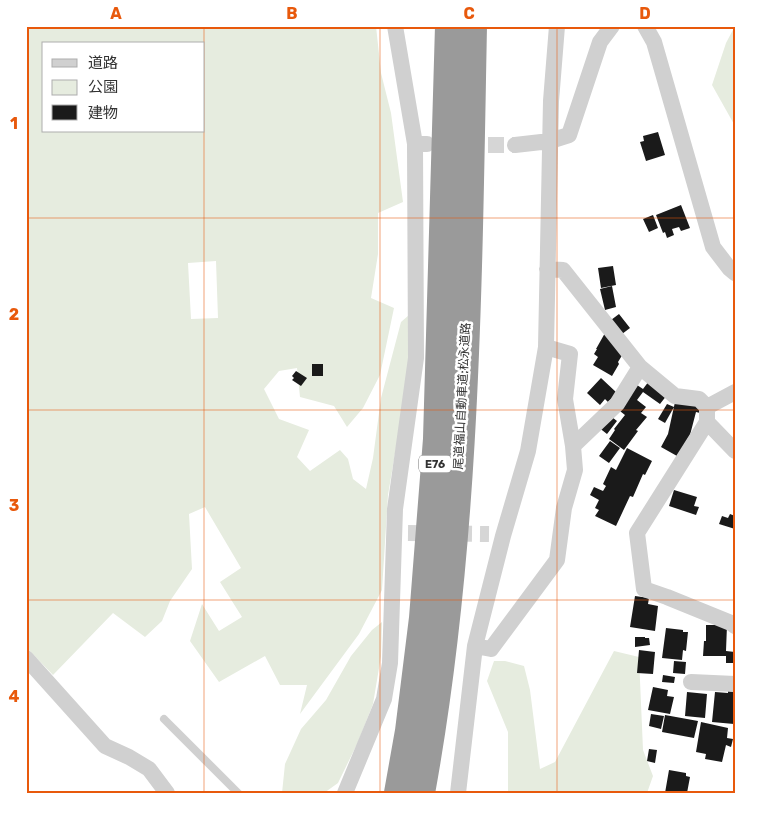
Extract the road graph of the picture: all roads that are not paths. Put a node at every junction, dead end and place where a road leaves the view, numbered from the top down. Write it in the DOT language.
graph roads {
  1 [pos="395,26"];
  2 [pos="441,26"];
  3 [pos="449,26"];
  4 [pos="473,26"];
  5 [pos="491,26"];
  6 [pos="556,26"];
  7 [pos="612,26"];
  8 [pos="645,26"];
  9 [pos="429,140"];
  10 [pos="550,141"];
  11 [pos="515,145"];
  12 [pos="469,238"];
  13 [pos="547,269"];
  14 [pos="735,273"];
  15 [pos="546,347"];
  16 [pos="640,367"];
  17 [pos="735,392"];
  18 [pos="707,415"];
  19 [pos="573,446"];
  20 [pos="735,451"];
  21 [pos="735,626"];
  22 [pos="475,646"];
  23 [pos="26,658"];
  24 [pos="691,682"];
  25 [pos="735,684"];
  26 [pos="164,719"];
  27 [pos="167,793"];
  28 [pos="238,793"];
  29 [pos="345,793"];
  30 [pos="398,793"];
  31 [pos="421,793"];
  32 [pos="458,793"];
  1 -- 9 [label="street"];
  2 -- 9 [label="highway"];
  3 -- 9 [label="highway, 尾道福山自動車道;松永道路 / E76"];
  4 -- 12 [label="highway, 尾道福山自動車道;松永道路 / E76"];
  5 -- 12 [label="highway"];
  6 -- 10 [label="street"];
  7 -- 10 [label="street"];
  8 -- 14 [label="street"];
  9 -- 29 [label="street"];
  9 -- 30 [label="highway, 尾道福山自動車道;松永道路 / E76"];
  10 -- 11 [label="street"];
  10 -- 13 [label="street"];
  12 -- 31 [label="highway, 尾道福山自動車道;松永道路 / E76"];
  13 -- 15 [label="street"];
  13 -- 16 [label="street"];
  15 -- 19 [label="street"];
  15 -- 22 [label="street"];
  16 -- 18 [label="street"];
  16 -- 19 [label="street"];
  17 -- 18 [label="street"];
  18 -- 20 [label="street"];
  18 -- 21 [label="street"];
  19 -- 22 [label="street"];
  22 -- 32 [label="street"];
  23 -- 27 [label="street"];
  24 -- 25 [label="street"];
  26 -- 28 [label="lane"];
}
